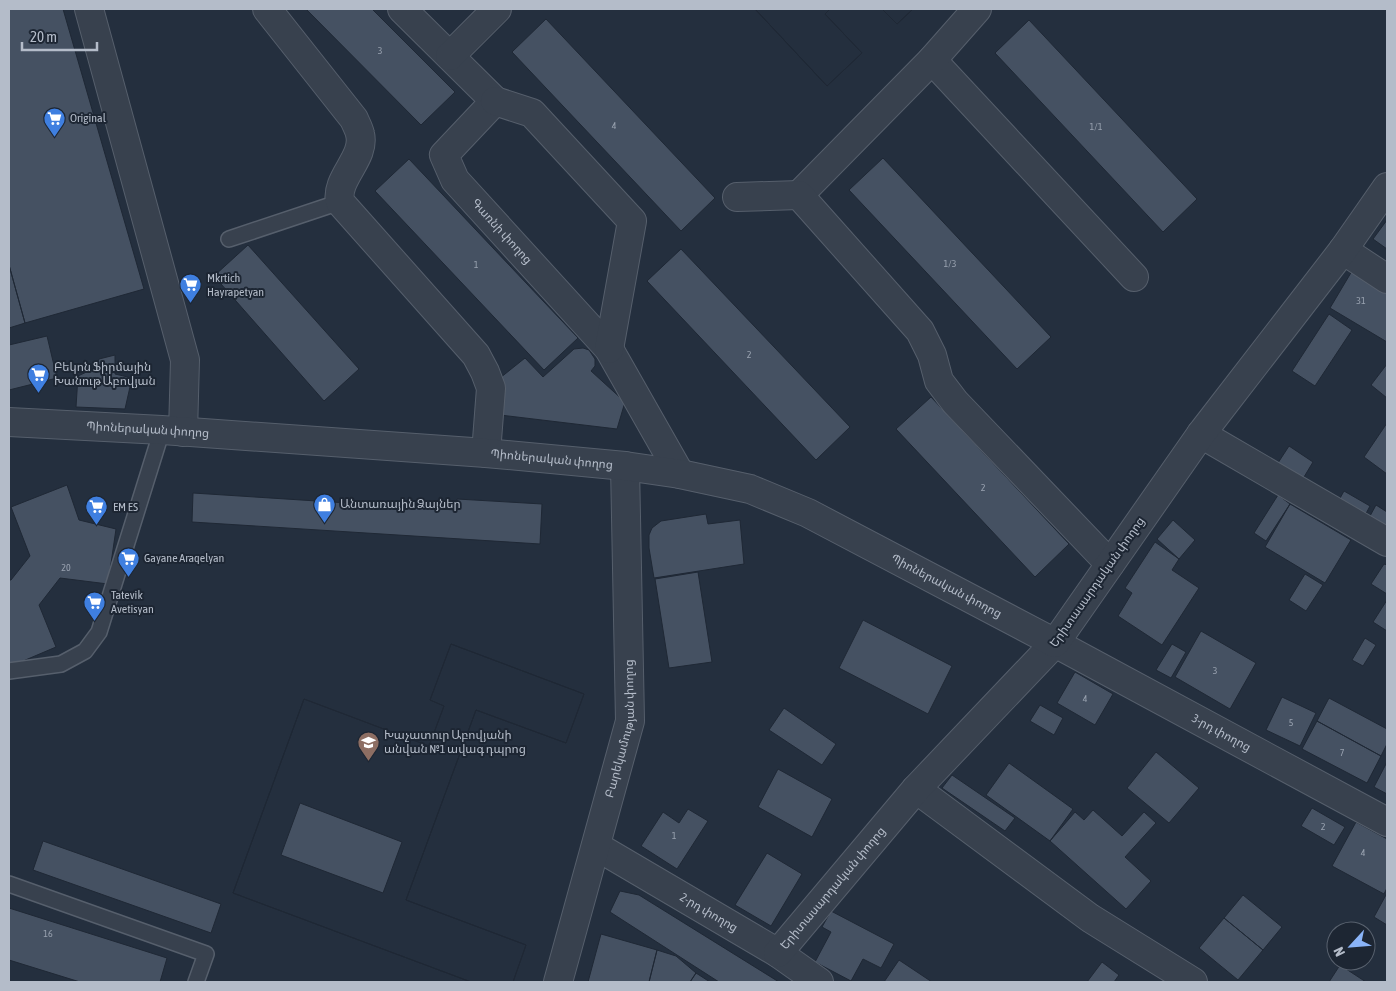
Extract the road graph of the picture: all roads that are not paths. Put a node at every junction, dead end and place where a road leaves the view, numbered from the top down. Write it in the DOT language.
graph roads {
  1 [pos="89,9"];
  2 [pos="267,9"];
  3 [pos="402,9"];
  4 [pos="497,9"];
  5 [pos="971,11"];
  6 [pos="450,56"];
  7 [pos="932,60"];
  8 [pos="495,101"];
  9 [pos="1387,187"];
  10 [pos="799,195"];
  11 [pos="737,197"];
  12 [pos="340,202"];
  13 [pos="229,239"];
  14 [pos="1343,250"];
  15 [pos="1134,277"];
  16 [pos="1387,279"];
  17 [pos="609,349"];
  18 [pos="9,422"];
  19 [pos="172,431"];
  20 [pos="1201,434"];
  21 [pos="486,453"];
  22 [pos="625,466"];
  23 [pos="680,474"];
  24 [pos="1387,542"];
  25 [pos="1110,564"];
  26 [pos="1055,643"];
  27 [pos="9,671"];
  28 [pos="916,789"];
  29 [pos="1387,822"];
  30 [pos="596,846"];
  31 [pos="9,884"];
  32 [pos="778,954"];
  33 [pos="196,982"];
  34 [pos="558,982"];
  35 [pos="819,982"];
  36 [pos="1193,982"];
  1 -- 19 [label="street"];
  2 -- 12 [label="street"];
  3 -- 6 [label="street"];
  4 -- 6 [label="street"];
  5 -- 7 [label="street"];
  6 -- 8 [label="street"];
  7 -- 10 [label="street"];
  7 -- 15 [label="street"];
  8 -- 17 [label="street"];
  8 -- 17 [label="street, Գառնի փողոց"];
  9 -- 14 [label="street, Երիտասարդական փողոց"];
  10 -- 11 [label="street"];
  10 -- 25 [label="street"];
  12 -- 13 [label="lane"];
  12 -- 21 [label="street"];
  14 -- 16 [label="street"];
  14 -- 20 [label="street, Երիտասարդական փողոց"];
  17 -- 23 [label="street, Գառնի փողոց"];
  18 -- 19 [label="street, Պիոներական փողոց"];
  19 -- 21 [label="street, Պիոներական փողոց"];
  19 -- 27 [label="lane"];
  20 -- 24 [label="street"];
  20 -- 25 [label="street, Երիտասարդական փողոց"];
  21 -- 22 [label="street, Պիոներական փողոց"];
  22 -- 23 [label="street, Պիոներական փողոց"];
  22 -- 30 [label="street, Բարեկամության փողոց"];
  23 -- 26 [label="street, Պիոներական փողոց"];
  25 -- 26 [label="street, Երիտասարդական փողոց"];
  26 -- 28 [label="street, Երիտասարդական փողոց"];
  26 -- 29 [label="street, 3-րդ փողոց"];
  28 -- 32 [label="street, Երիտասարդական փողոց"];
  28 -- 36 [label="street"];
  30 -- 32 [label="street, 2-րդ փողոց"];
  30 -- 34 [label="street, Բարեկամության փողոց"];
  31 -- 33 [label="lane"];
  32 -- 35 [label="street, 2-րդ փողոց"];
}
